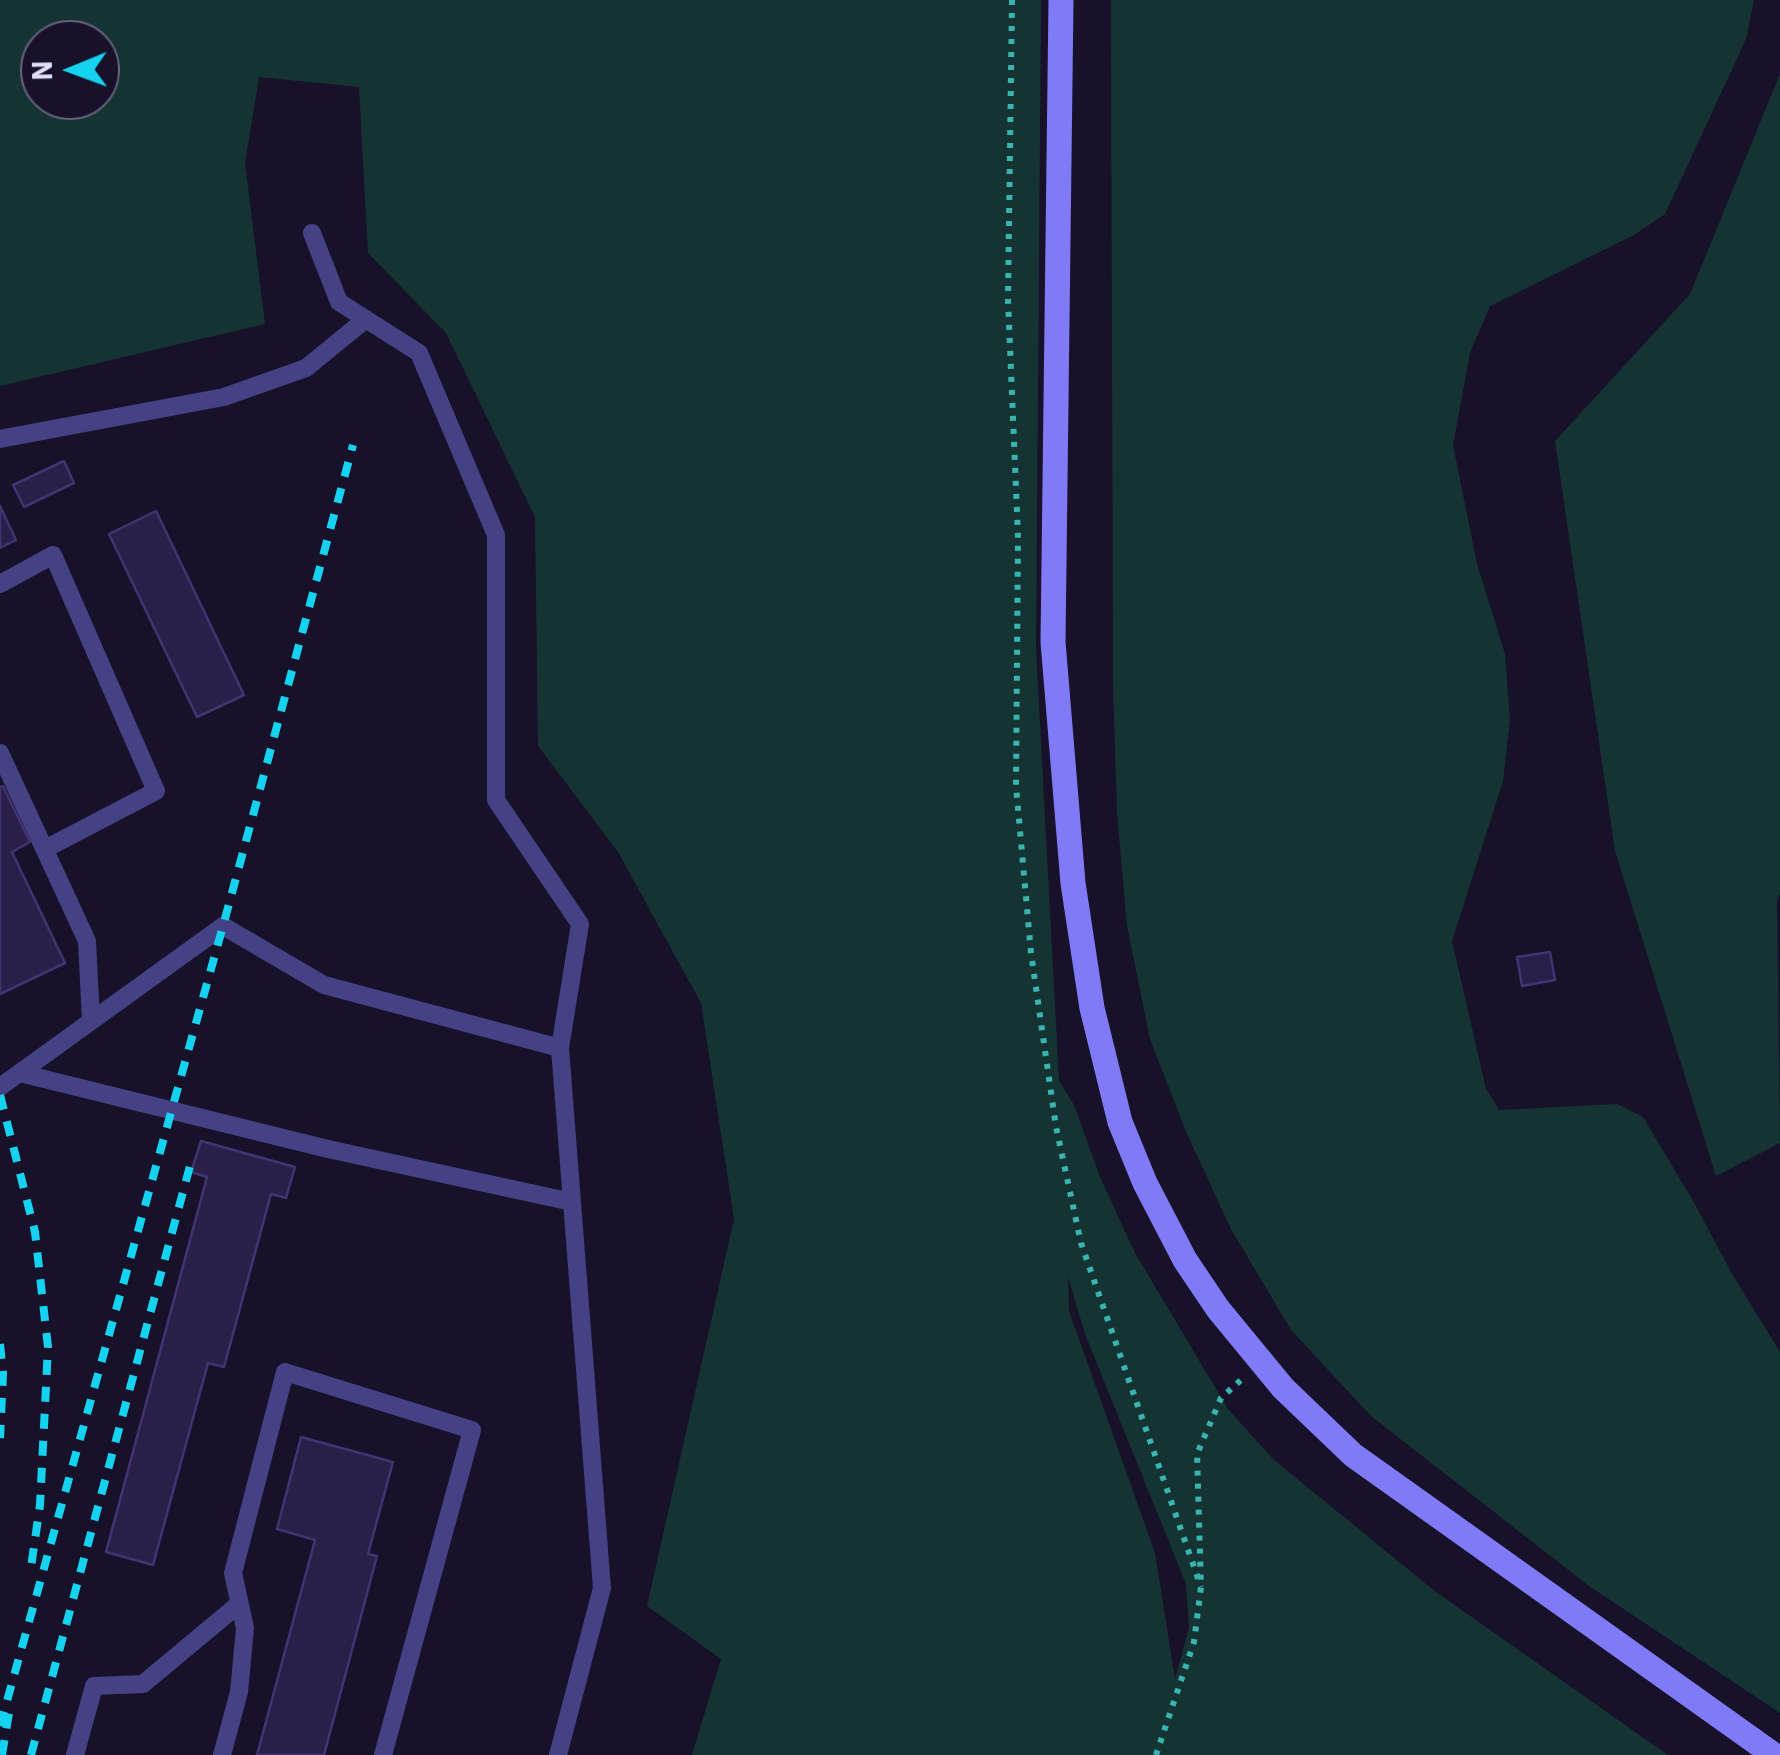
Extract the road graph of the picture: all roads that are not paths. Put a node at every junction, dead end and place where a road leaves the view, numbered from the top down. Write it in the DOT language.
graph roads {
  1 [pos="1061,0"];
  2 [pos="312,234"];
  3 [pos="366,319"];
  4 [pos="0,439"];
  5 [pos="0,584"];
  6 [pos="0,752"];
  7 [pos="44,849"];
  8 [pos="91,1022"];
  9 [pos="560,1048"];
  10 [pos="20,1073"];
  11 [pos="0,1088"];
  12 [pos="572,1202"];
  13 [pos="239,1604"];
  14 [pos="75,1755"];
  15 [pos="222,1755"];
  16 [pos="383,1755"];
  17 [pos="558,1755"];
  18 [pos="1774,1755"];
  1 -- 18 [label="main road"];
  2 -- 3 [label="lane"];
  3 -- 4 [label="lane"];
  3 -- 9 [label="lane"];
  5 -- 7 [label="lane"];
  6 -- 7 [label="lane"];
  7 -- 8 [label="lane"];
  8 -- 9 [label="lane"];
  8 -- 10 [label="lane"];
  9 -- 12 [label="lane"];
  10 -- 11 [label="lane"];
  10 -- 12 [label="lane"];
  12 -- 17 [label="lane"];
  13 -- 14 [label="lane"];
  13 -- 15 [label="lane"];
  13 -- 16 [label="lane"];
}
